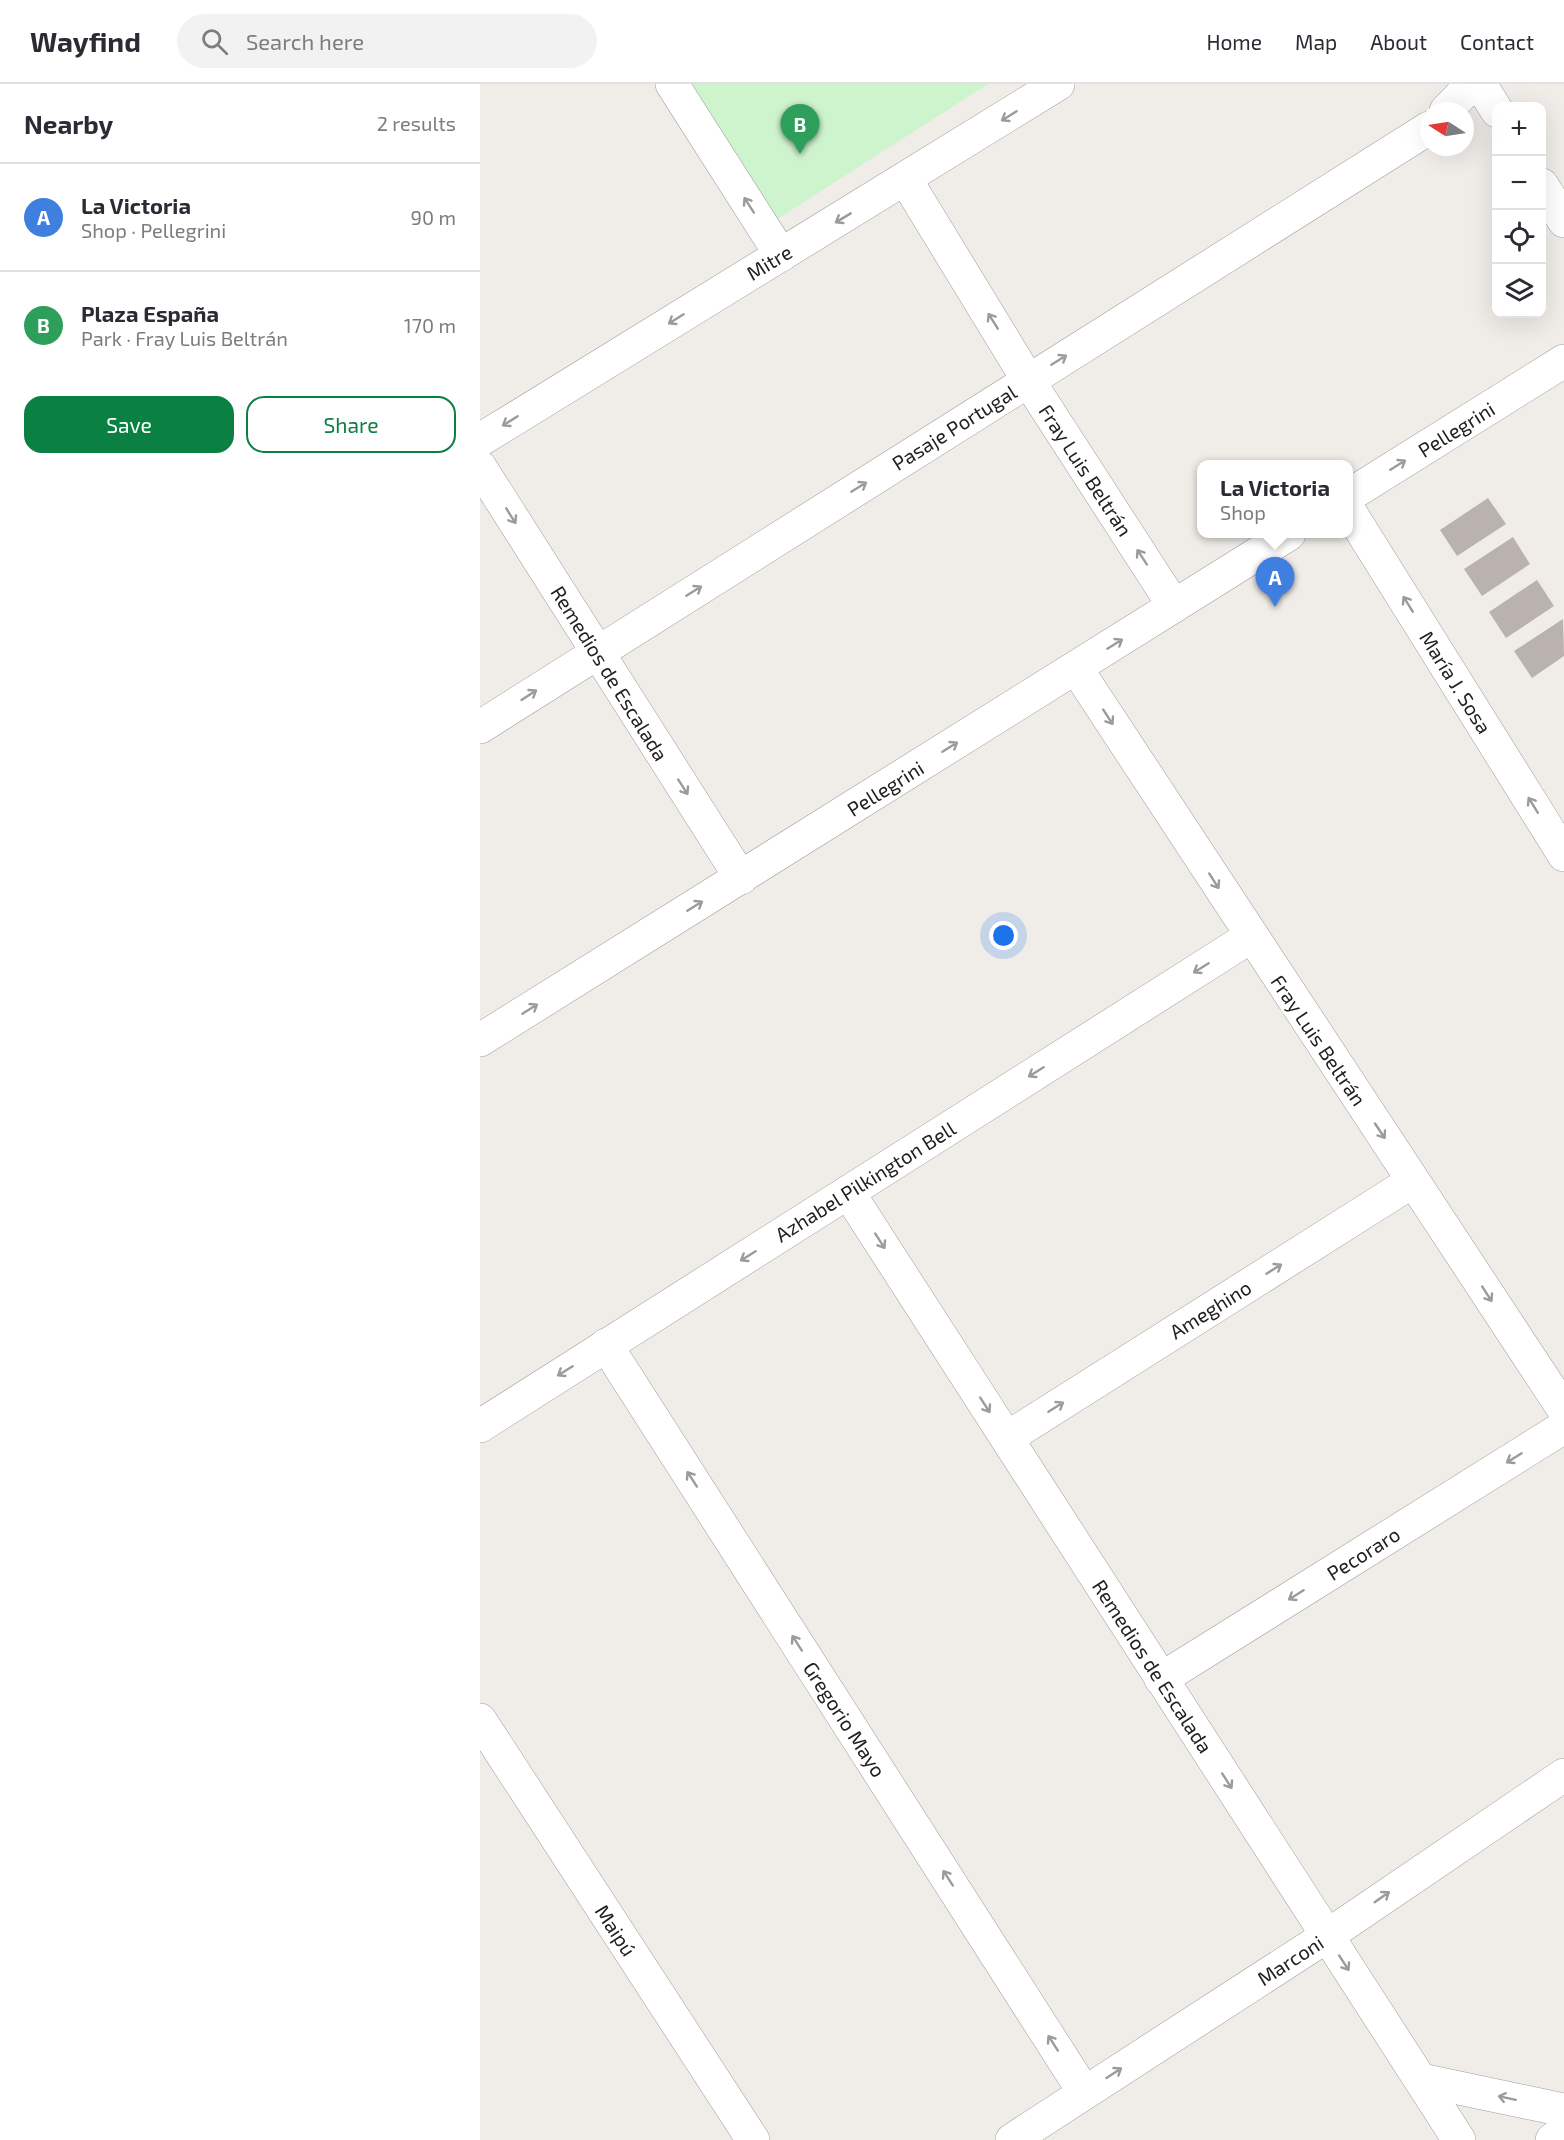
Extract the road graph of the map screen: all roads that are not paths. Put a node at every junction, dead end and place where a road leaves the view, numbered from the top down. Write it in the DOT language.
graph roads {
  1 [pos="672,84"];
  2 [pos="1472,84"];
  3 [pos="1480,84"];
  4 [pos="1040,89"];
  5 [pos="1455,102"];
  6 [pos="1492,103"];
  7 [pos="1420,134"];
  8 [pos="906,180"];
  9 [pos="1546,192"];
  10 [pos="1564,221"];
  11 [pos="781,255"];
  12 [pos="1564,362"];
  13 [pos="1028,380"];
  14 [pos="480,440"];
  15 [pos="480,466"];
  16 [pos="1353,493"];
  17 [pos="1353,517"];
  18 [pos="1283,538"];
  19 [pos="1174,606"];
  20 [pos="596,652"];
  21 [pos="1076,668"];
  22 [pos="480,727"];
  23 [pos="1564,855"];
  24 [pos="741,878"];
  25 [pos="1250,937"];
  26 [pos="480,1040"];
  27 [pos="1413,1180"];
  28 [pos="848,1192"];
  29 [pos="606,1345"];
  30 [pos="1564,1410"];
  31 [pos="480,1426"];
  32 [pos="1564,1427"];
  33 [pos="1007,1438"];
  34 [pos="1161,1679"];
  35 [pos="484,1735"];
  36 [pos="1564,1775"];
  37 [pos="1528,1797"];
  38 [pos="1564,1804"];
  39 [pos="1327,1936"];
  40 [pos="1421,2080"];
  41 [pos="1084,2092"];
  42 [pos="1564,2110"];
  43 [pos="1564,2131"];
  44 [pos="742,2136"];
  45 [pos="1012,2140"];
  46 [pos="1459,2140"];
  47 [pos="1552,2140"];
  11 -- 1 [label="street, one-way"];
  2 -- 5 [label="street"];
  3 -- 6 [label="street"];
  4 -- 8 [label="street, Mitre, one-way"];
  13 -- 7 [label="street, Pasaje Portugal, one-way"];
  8 -- 11 [label="street, Mitre, one-way"];
  13 -- 8 [label="street, Fray Luis Beltrán, one-way"];
  9 -- 10 [label="street"];
  11 -- 14 [label="street, Mitre, one-way"];
  16 -- 12 [label="street, Pellegrini, one-way"];
  19 -- 13 [label="street, Fray Luis Beltrán, one-way"];
  20 -- 13 [label="street, Pasaje Portugal, one-way"];
  15 -- 20 [label="street, Remedios de Escalada, one-way"];
  23 -- 17 [label="street, María J. Sosa, one-way"];
  18 -- 19 [label="street, Pellegrini"];
  21 -- 19 [label="street, Pellegrini, one-way"];
  22 -- 20 [label="street, Pasaje Portugal, one-way"];
  20 -- 24 [label="street, Remedios de Escalada, one-way"];
  24 -- 21 [label="street, Pellegrini, one-way"];
  21 -- 25 [label="street, Fray Luis Beltrán, one-way"];
  26 -- 24 [label="street, Pellegrini, one-way"];
  25 -- 27 [label="street, Fray Luis Beltrán, one-way"];
  25 -- 28 [label="street, Azhabel Pilkington Bell, one-way"];
  27 -- 30 [label="street, Fray Luis Beltrán, one-way"];
  33 -- 27 [label="street, Ameghino, one-way"];
  28 -- 29 [label="street, Azhabel Pilkington Bell, one-way"];
  28 -- 33 [label="street, Remedios de Escalada, one-way"];
  29 -- 31 [label="street, Azhabel Pilkington Bell, one-way"];
  41 -- 29 [label="street, Gregorio Mayo, one-way"];
  32 -- 34 [label="street, Pecoraro, one-way"];
  33 -- 34 [label="street, Remedios de Escalada"];
  34 -- 39 [label="street, Remedios de Escalada, one-way"];
  35 -- 44 [label="street, Maipú"];
  36 -- 37 [label="street, Marconi"];
  37 -- 38 [label="street"];
  39 -- 37 [label="street, Marconi, one-way"];
  39 -- 40 [label="street, Remedios de Escalada, one-way"];
  41 -- 39 [label="street, Marconi, one-way"];
  42 -- 40 [label="street, one-way"];
  40 -- 46 [label="street, Remedios de Escalada"];
  41 -- 45 [label="street, Marconi"];
  43 -- 47 [label="street"];
}
